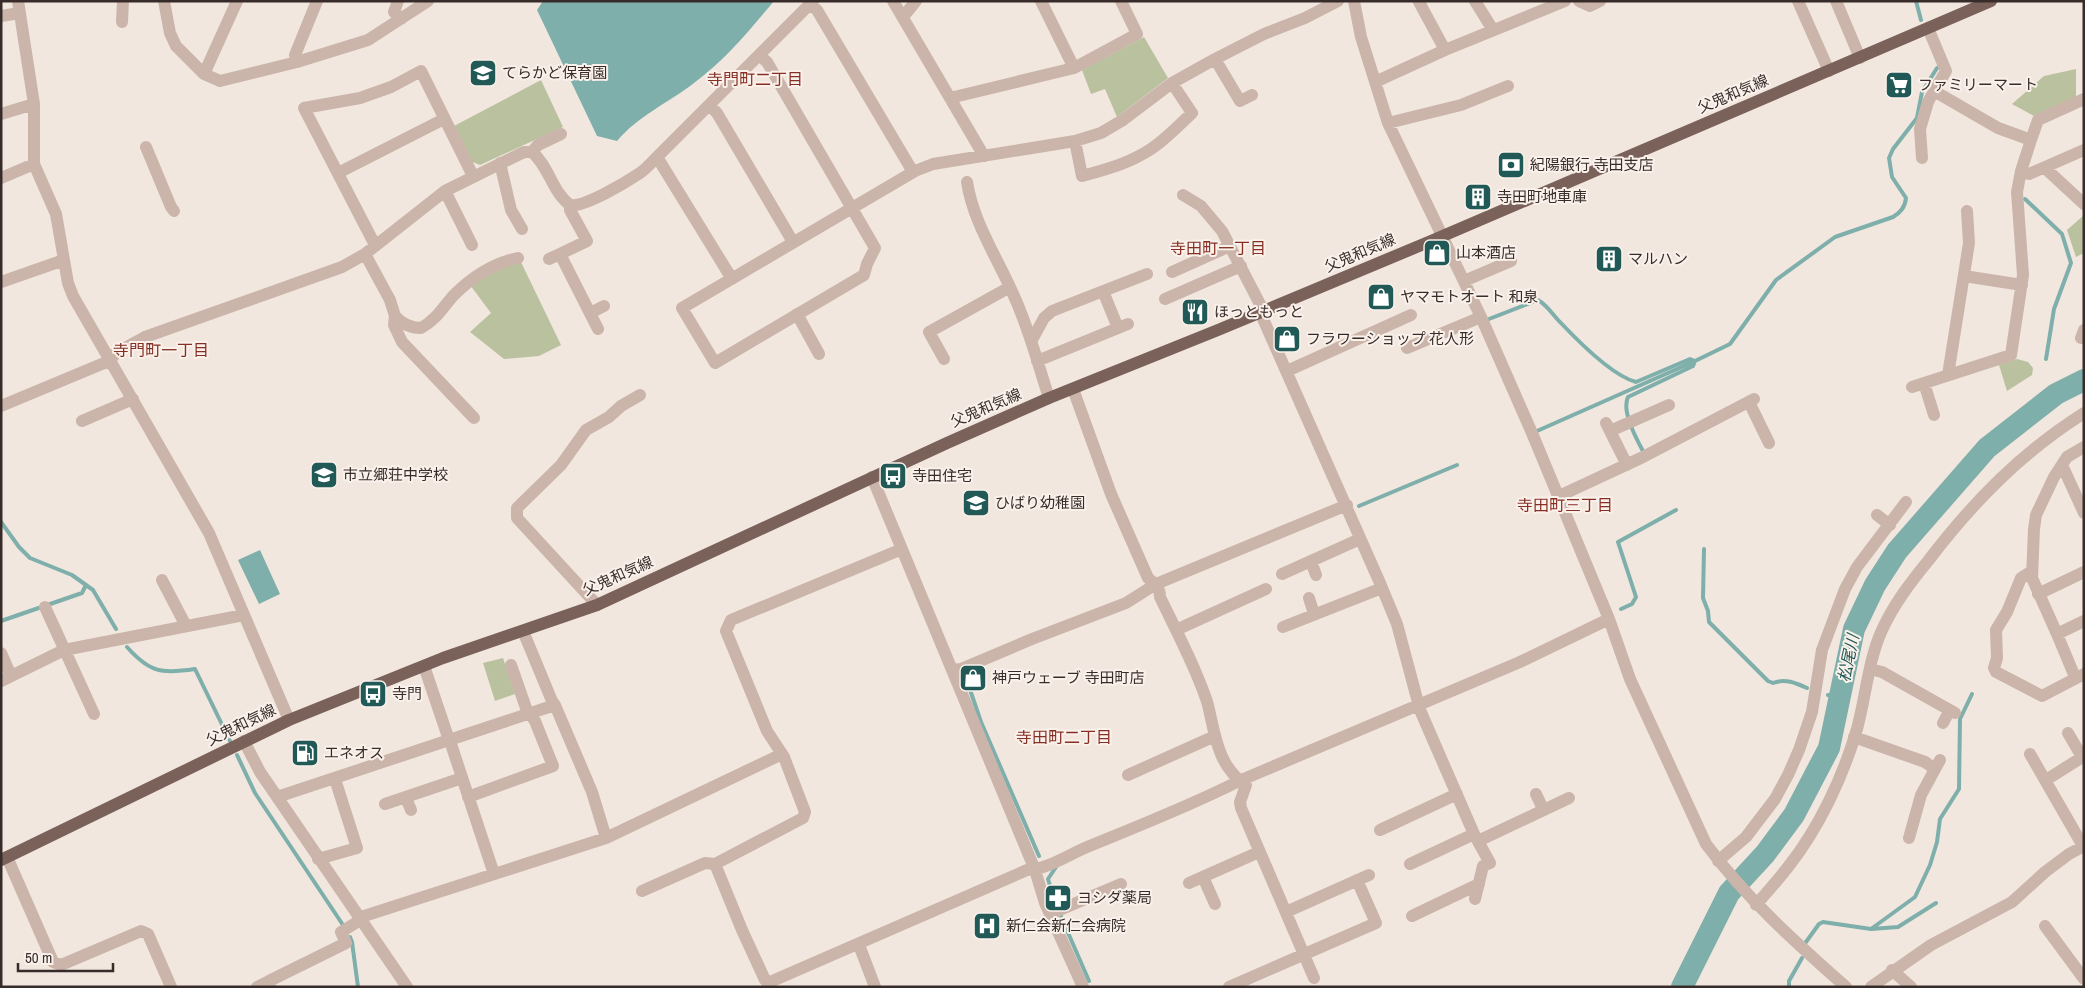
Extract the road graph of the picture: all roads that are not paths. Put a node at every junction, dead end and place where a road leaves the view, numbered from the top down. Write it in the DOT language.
graph roads {
  1 [pos="123,1"];
  2 [pos="164,1"];
  3 [pos="238,1"];
  4 [pos="317,1"];
  5 [pos="398,1"];
  6 [pos="428,1"];
  7 [pos="893,1"];
  8 [pos="916,1"];
  9 [pos="1041,1"];
  10 [pos="1121,1"];
  11 [pos="1338,1"];
  12 [pos="1354,1"];
  13 [pos="1475,1"];
  14 [pos="1565,1"];
  15 [pos="1579,1"];
  16 [pos="1600,1"];
  17 [pos="1798,1"];
  18 [pos="1836,1"];
  19 [pos="1991,1"];
  20 [pos="1418,2"];
  21 [pos="812,3"];
  22 [pos="1533,6"];
  23 [pos="19,7"];
  24 [pos="1,16"];
  25 [pos="903,17"];
  26 [pos="401,19"];
  27 [pos="122,22"];
  28 [pos="1928,28"];
  29 [pos="1493,30"];
  30 [pos="1445,50"];
  31 [pos="760,56"];
  32 [pos="1860,58"];
  33 [pos="1215,59"];
  34 [pos="297,62"];
  35 [pos="1074,68"];
  36 [pos="1829,71"];
  37 [pos="204,74"];
  38 [pos="1375,82"];
  39 [pos="1172,83"];
  40 [pos="1508,86"];
  41 [pos="1934,91"];
  42 [pos="1252,95"];
  43 [pos="950,98"];
  44 [pos="2084,99"];
  45 [pos="34,104"];
  46 [pos="710,106"];
  47 [pos="1,114"];
  48 [pos="444,119"];
  49 [pos="1388,123"];
  50 [pos="562,134"];
  51 [pos="1075,140"];
  52 [pos="2031,140"];
  53 [pos="146,147"];
  54 [pos="2084,150"];
  55 [pos="532,152"];
  56 [pos="984,156"];
  57 [pos="657,157"];
  58 [pos="1922,158"];
  59 [pos="500,163"];
  60 [pos="34,164"];
  61 [pos="2045,168"];
  62 [pos="2021,171"];
  63 [pos="912,172"];
  64 [pos="338,173"];
  65 [pos="473,176"];
  66 [pos="1,178"];
  67 [pos="967,182"];
  68 [pos="445,191"];
  69 [pos="1183,195"];
  70 [pos="570,204"];
  71 [pos="2084,204"];
  72 [pos="853,208"];
  73 [pos="174,211"];
  74 [pos="1967,211"];
  75 [pos="522,229"];
  76 [pos="1442,236"];
  77 [pos="793,242"];
  78 [pos="375,245"];
  79 [pos="472,245"];
  80 [pos="1230,246"];
  81 [pos="365,254"];
  82 [pos="518,258"];
  83 [pos="64,260"];
  84 [pos="1511,261"];
  85 [pos="1241,266"];
  86 [pos="1172,272"];
  87 [pos="1146,274"];
  88 [pos="1964,276"];
  89 [pos="732,279"];
  90 [pos="1464,281"];
  91 [pos="1,282"];
  92 [pos="2022,285"];
  93 [pos="1010,287"];
  94 [pos="1103,291"];
  95 [pos="1165,299"];
  96 [pos="604,306"];
  97 [pos="1260,312"];
  98 [pos="590,313"];
  99 [pos="796,314"];
  100 [pos="1411,315"];
  101 [pos="395,316"];
  102 [pos="1481,317"];
  103 [pos="598,329"];
  104 [pos="1032,340"];
  105 [pos="1407,348"];
  106 [pos="819,354"];
  107 [pos="944,359"];
  108 [pos="109,361"];
  109 [pos="1037,361"];
  110 [pos="1287,371"];
  111 [pos="1948,375"];
  112 [pos="1073,390"];
  113 [pos="640,395"];
  114 [pos="133,398"];
  115 [pos="1049,398"];
  116 [pos="1661,404"];
  117 [pos="1,406"];
  118 [pos="2084,414"];
  119 [pos="1934,415"];
  120 [pos="474,418"];
  121 [pos="82,421"];
  122 [pos="1768,444"];
  123 [pos="2084,447"];
  124 [pos="1627,465"];
  125 [pos="2062,465"];
  126 [pos="872,477"];
  127 [pos="1557,497"];
  128 [pos="1906,502"];
  129 [pos="1347,505"];
  130 [pos="2084,513"];
  131 [pos="1877,515"];
  132 [pos="1890,525"];
  133 [pos="1360,539"];
  134 [pos="902,549"];
  135 [pos="1311,561"];
  136 [pos="2032,571"];
  137 [pos="2084,572"];
  138 [pos="1282,574"];
  139 [pos="1316,575"];
  140 [pos="162,580"];
  141 [pos="1158,587"];
  142 [pos="1382,588"];
  143 [pos="1266,589"];
  144 [pos="2038,594"];
  145 [pos="1308,598"];
  146 [pos="597,605"];
  147 [pos="45,608"];
  148 [pos="1314,614"];
  149 [pos="244,615"];
  150 [pos="1609,619"];
  151 [pos="2084,621"];
  152 [pos="186,626"];
  153 [pos="1283,627"];
  154 [pos="1176,630"];
  155 [pos="524,631"];
  156 [pos="2057,634"];
  157 [pos="64,650"];
  158 [pos="1,653"];
  159 [pos="511,665"];
  160 [pos="424,666"];
  161 [pos="1870,669"];
  162 [pos="952,670"];
  163 [pos="2080,676"];
  164 [pos="6,678"];
  165 [pos="555,705"];
  166 [pos="1419,705"];
  167 [pos="94,714"];
  168 [pos="530,714"];
  169 [pos="289,720"];
  170 [pos="1943,723"];
  171 [pos="2068,733"];
  172 [pos="1215,736"];
  173 [pos="1854,737"];
  174 [pos="449,738"];
  175 [pos="244,741"];
  176 [pos="782,754"];
  177 [pos="2030,754"];
  178 [pos="2083,756"];
  179 [pos="1128,775"];
  180 [pos="462,778"];
  181 [pos="335,779"];
  182 [pos="2046,780"];
  183 [pos="1240,781"];
  184 [pos="1457,794"];
  185 [pos="1536,794"];
  186 [pos="277,797"];
  187 [pos="468,797"];
  188 [pos="406,798"];
  189 [pos="1569,798"];
  190 [pos="385,804"];
  191 [pos="1543,809"];
  192 [pos="410,810"];
  193 [pos="1380,830"];
  194 [pos="1476,837"];
  195 [pos="606,838"];
  196 [pos="1909,838"];
  197 [pos="2084,846"];
  198 [pos="1260,852"];
  199 [pos="4,858"];
  200 [pos="318,859"];
  201 [pos="1720,863"];
  202 [pos="715,864"];
  203 [pos="1410,864"];
  204 [pos="1035,870"];
  205 [pos="494,874"];
  206 [pos="1203,877"];
  207 [pos="1189,883"];
  208 [pos="1121,884"];
  209 [pos="1479,884"];
  210 [pos="642,891"];
  211 [pos="1475,899"];
  212 [pos="1215,904"];
  213 [pos="1755,904"];
  214 [pos="1055,912"];
  215 [pos="1286,912"];
  216 [pos="1412,916"];
  217 [pos="361,918"];
  218 [pos="2045,926"];
  219 [pos="859,945"];
  220 [pos="1304,955"];
  221 [pos="1892,970"];
  222 [pos="1314,978"];
  223 [pos="2084,979"];
  224 [pos="270,984"];
  225 [pos="768,984"];
  226 [pos="171,987"];
  227 [pos="257,987"];
  228 [pos="407,987"];
  229 [pos="875,987"];
  230 [pos="1083,987"];
  231 [pos="1229,987"];
  232 [pos="1846,987"];
  233 [pos="1871,987"];
  234 [pos="1911,987"];
  1 -- 27 [label="street"];
  2 -- 37 [label="street"];
  3 -- 37 [label="street"];
  4 -- 34 [label="street"];
  5 -- 26 [label="street"];
  6 -- 26 [label="street"];
  7 -- 25 [label="street"];
  8 -- 25 [label="street"];
  9 -- 35 [label="street"];
  10 -- 35 [label="street"];
  11 -- 33 [label="street"];
  12 -- 38 [label="street"];
  13 -- 29 [label="street"];
  14 -- 22 [label="street"];
  15 -- 16 [label="street"];
  17 -- 36 [label="street"];
  18 -- 32 [label="street"];
  19 -- 28 [label="main road, 父鬼和気線"];
  20 -- 30 [label="street"];
  21 -- 31 [label="street"];
  21 -- 63 [label="street"];
  22 -- 29 [label="street"];
  23 -- 24 [label="street"];
  23 -- 45 [label="street"];
  25 -- 43 [label="street"];
  26 -- 34 [label="street"];
  28 -- 32 [label="main road, 父鬼和気線"];
  28 -- 41 [label="street"];
  29 -- 30 [label="street"];
  30 -- 38 [label="street"];
  31 -- 46 [label="street"];
  31 -- 72 [label="street"];
  32 -- 36 [label="main road, 父鬼和気線"];
  33 -- 39 [label="street"];
  33 -- 42 [label="street"];
  34 -- 37 [label="street"];
  35 -- 43 [label="street"];
  36 -- 76 [label="main road, 父鬼和気線"];
  38 -- 49 [label="street"];
  39 -- 51 [label="street"];
  39 -- 51 [label="street"];
  40 -- 49 [label="street"];
  41 -- 52 [label="street"];
  41 -- 58 [label="street"];
  43 -- 56 [label="street"];
  44 -- 52 [label="street"];
  45 -- 47 [label="street"];
  45 -- 60 [label="street"];
  46 -- 57 [label="street"];
  46 -- 77 [label="street"];
  48 -- 64 [label="street"];
  48 -- 64 [label="street"];
  48 -- 65 [label="street"];
  49 -- 76 [label="street"];
  50 -- 55 [label="street"];
  51 -- 56 [label="street"];
  52 -- 62 [label="street"];
  53 -- 73 [label="street"];
  54 -- 61 [label="street"];
  55 -- 59 [label="street"];
  55 -- 70 [label="street"];
  56 -- 63 [label="street"];
  57 -- 70 [label="street"];
  57 -- 89 [label="street"];
  59 -- 65 [label="street"];
  59 -- 75 [label="street"];
  60 -- 66 [label="street"];
  60 -- 83 [label="street"];
  61 -- 62 [label="street"];
  61 -- 71 [label="street"];
  62 -- 92 [label="street"];
  63 -- 72 [label="street"];
  64 -- 78 [label="street"];
  65 -- 68 [label="street"];
  67 -- 93 [label="street"];
  68 -- 78 [label="street"];
  68 -- 79 [label="street"];
  69 -- 80 [label="street"];
  70 -- 98 [label="street"];
  72 -- 77 [label="street"];
  72 -- 99 [label="street"];
  74 -- 88 [label="street"];
  76 -- 90 [label="street"];
  76 -- 97 [label="main road, 父鬼和気線"];
  77 -- 89 [label="street"];
  78 -- 81 [label="street"];
  80 -- 85 [label="street"];
  80 -- 86 [label="street"];
  81 -- 101 [label="street"];
  81 -- 108 [label="street"];
  82 -- 101 [label="street"];
  83 -- 91 [label="street"];
  83 -- 108 [label="street"];
  84 -- 90 [label="street"];
  85 -- 95 [label="street"];
  85 -- 97 [label="street"];
  87 -- 94 [label="street"];
  88 -- 92 [label="street"];
  88 -- 111 [label="street"];
  89 -- 99 [label="street"];
  90 -- 102 [label="street"];
  92 -- 111 [label="street"];
  93 -- 104 [label="street"];
  93 -- 107 [label="street"];
  94 -- 104 [label="street"];
  94 -- 109 [label="street"];
  96 -- 98 [label="street"];
  97 -- 110 [label="street"];
  97 -- 112 [label="main road, 父鬼和気線"];
  98 -- 103 [label="street"];
  99 -- 106 [label="street"];
  100 -- 110 [label="street"];
  101 -- 120 [label="street"];
  102 -- 105 [label="street"];
  102 -- 127 [label="street"];
  104 -- 109 [label="street"];
  108 -- 114 [label="street"];
  108 -- 117 [label="street"];
  109 -- 115 [label="street"];
  110 -- 129 [label="street"];
  111 -- 119 [label="street"];
  112 -- 115 [label="main road, 父鬼和気線"];
  112 -- 141 [label="street"];
  113 -- 146 [label="street"];
  114 -- 121 [label="street"];
  114 -- 149 [label="street"];
  115 -- 126 [label="main road, 父鬼和気線"];
  116 -- 124 [label="street"];
  118 -- 161 [label="street"];
  122 -- 124 [label="street"];
  123 -- 125 [label="street"];
  124 -- 127 [label="street"];
  125 -- 130 [label="street"];
  125 -- 136 [label="street"];
  126 -- 134 [label="street"];
  126 -- 146 [label="main road, 父鬼和気線"];
  127 -- 150 [label="street"];
  128 -- 132 [label="street"];
  129 -- 133 [label="street"];
  129 -- 141 [label="street"];
  131 -- 132 [label="street"];
  132 -- 201 [label="street"];
  133 -- 135 [label="street"];
  133 -- 142 [label="street"];
  134 -- 162 [label="street"];
  134 -- 176 [label="street"];
  135 -- 138 [label="street"];
  135 -- 139 [label="street"];
  136 -- 144 [label="street"];
  136 -- 163 [label="street"];
  137 -- 144 [label="street"];
  140 -- 152 [label="street"];
  141 -- 154 [label="street"];
  141 -- 162 [label="street"];
  142 -- 148 [label="street"];
  142 -- 166 [label="street"];
  143 -- 154 [label="street"];
  144 -- 156 [label="street"];
  145 -- 148 [label="street"];
  146 -- 155 [label="main road, 父鬼和気線"];
  147 -- 157 [label="street"];
  148 -- 153 [label="street"];
  149 -- 152 [label="street"];
  149 -- 169 [label="street"];
  150 -- 166 [label="street"];
  150 -- 201 [label="street"];
  151 -- 156 [label="street"];
  152 -- 157 [label="street"];
  154 -- 172 [label="street"];
  155 -- 160 [label="main road, 父鬼和気線"];
  155 -- 165 [label="street"];
  156 -- 163 [label="street"];
  157 -- 164 [label="street"];
  157 -- 167 [label="street"];
  158 -- 164 [label="street"];
  159 -- 168 [label="street"];
  160 -- 169 [label="main road, 父鬼和気線"];
  160 -- 174 [label="street"];
  161 -- 170 [label="street"];
  161 -- 173 [label="street"];
  162 -- 204 [label="street"];
  165 -- 168 [label="street"];
  165 -- 195 [label="street"];
  166 -- 183 [label="street"];
  166 -- 184 [label="street"];
  168 -- 174 [label="street"];
  168 -- 187 [label="street"];
  169 -- 175 [label="main road, 父鬼和気線"];
  171 -- 178 [label="street"];
  172 -- 179 [label="street"];
  172 -- 183 [label="street"];
  173 -- 196 [label="street"];
  173 -- 213 [label="street"];
  174 -- 180 [label="street"];
  174 -- 181 [label="street"];
  175 -- 186 [label="street"];
  175 -- 199 [label="main road, 父鬼和気線"];
  176 -- 195 [label="street"];
  176 -- 202 [label="street"];
  177 -- 182 [label="street"];
  178 -- 182 [label="street"];
  180 -- 187 [label="street"];
  180 -- 188 [label="street"];
  181 -- 186 [label="street"];
  181 -- 200 [label="street"];
  182 -- 197 [label="street"];
  183 -- 198 [label="street"];
  183 -- 204 [label="street"];
  184 -- 193 [label="street"];
  184 -- 194 [label="street"];
  185 -- 191 [label="street"];
  186 -- 200 [label="street"];
  187 -- 205 [label="street"];
  188 -- 190 [label="street"];
  188 -- 192 [label="street"];
  189 -- 191 [label="street"];
  191 -- 194 [label="street"];
  194 -- 203 [label="street"];
  194 -- 209 [label="street"];
  195 -- 205 [label="street"];
  197 -- 221 [label="street"];
  198 -- 206 [label="street"];
  198 -- 215 [label="street"];
  199 -- 226 [label="street"];
  200 -- 217 [label="street"];
  201 -- 213 [label="street"];
  202 -- 210 [label="street"];
  202 -- 225 [label="street"];
  204 -- 214 [label="street"];
  204 -- 219 [label="street"];
  205 -- 217 [label="street"];
  206 -- 207 [label="street"];
  206 -- 212 [label="street"];
  208 -- 214 [label="street"];
  209 -- 211 [label="street"];
  209 -- 216 [label="street"];
  213 -- 232 [label="street"];
  214 -- 230 [label="street"];
  215 -- 220 [label="street"];
  215 -- 220 [label="street"];
  217 -- 224 [label="street"];
  217 -- 228 [label="street"];
  218 -- 223 [label="street"];
  219 -- 225 [label="street"];
  219 -- 229 [label="street"];
  220 -- 222 [label="street"];
  220 -- 231 [label="street"];
  221 -- 233 [label="street"];
  221 -- 234 [label="street"];
  224 -- 227 [label="street"];
}
